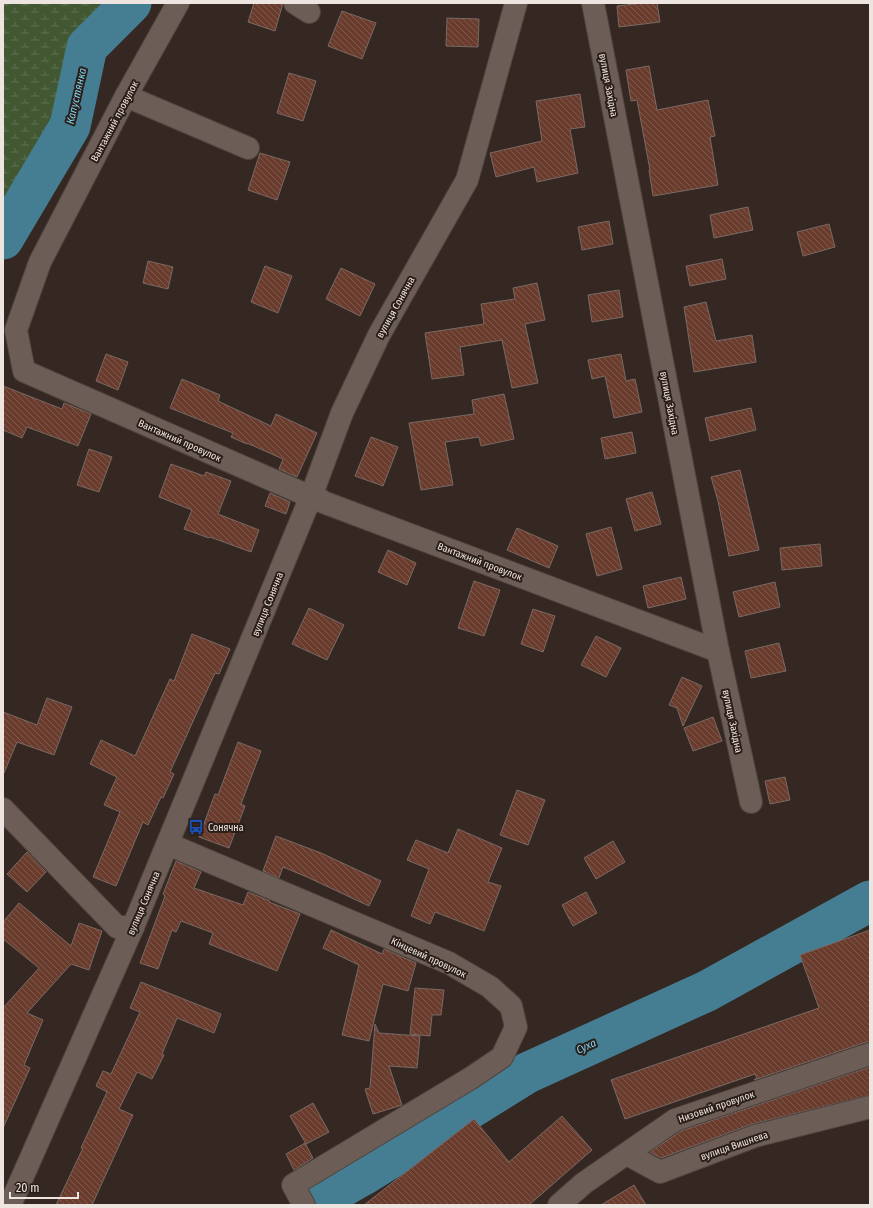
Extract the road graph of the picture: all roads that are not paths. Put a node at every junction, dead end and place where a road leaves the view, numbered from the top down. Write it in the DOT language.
graph roads {
  1 [pos="178,3"];
  2 [pos="516,3"];
  3 [pos="594,3"];
  4 [pos="126,96"];
  5 [pos="248,148"];
  6 [pos="312,494"];
  7 [pos="718,651"];
  8 [pos="751,802"];
  9 [pos="3,809"];
  10 [pos="167,847"];
  11 [pos="133,927"];
  12 [pos="870,1054"];
  13 [pos="870,1107"];
  14 [pos="627,1154"];
  15 [pos="302,1201"];
  16 [pos="10,1205"];
  17 [pos="559,1205"];
  1 -- 4 [label="street, Вантажний провулок"];
  2 -- 6 [label="street, вулиця Сонячна"];
  3 -- 7 [label="street, вулиця Західна"];
  4 -- 5 [label="street"];
  4 -- 6 [label="street, Вантажний провулок"];
  6 -- 7 [label="street, Вантажний провулок"];
  6 -- 10 [label="street, вулиця Сонячна"];
  7 -- 8 [label="street, вулиця Західна"];
  9 -- 11 [label="street"];
  10 -- 11 [label="street, вулиця Сонячна"];
  10 -- 15 [label="street, Кінцевий провулок"];
  11 -- 16 [label="street, вулиця Сонячна"];
  12 -- 14 [label="street, Низовий провулок"];
  13 -- 14 [label="street, вулиця Вишнева"];
  14 -- 17 [label="street, Низовий провулок"];
}
